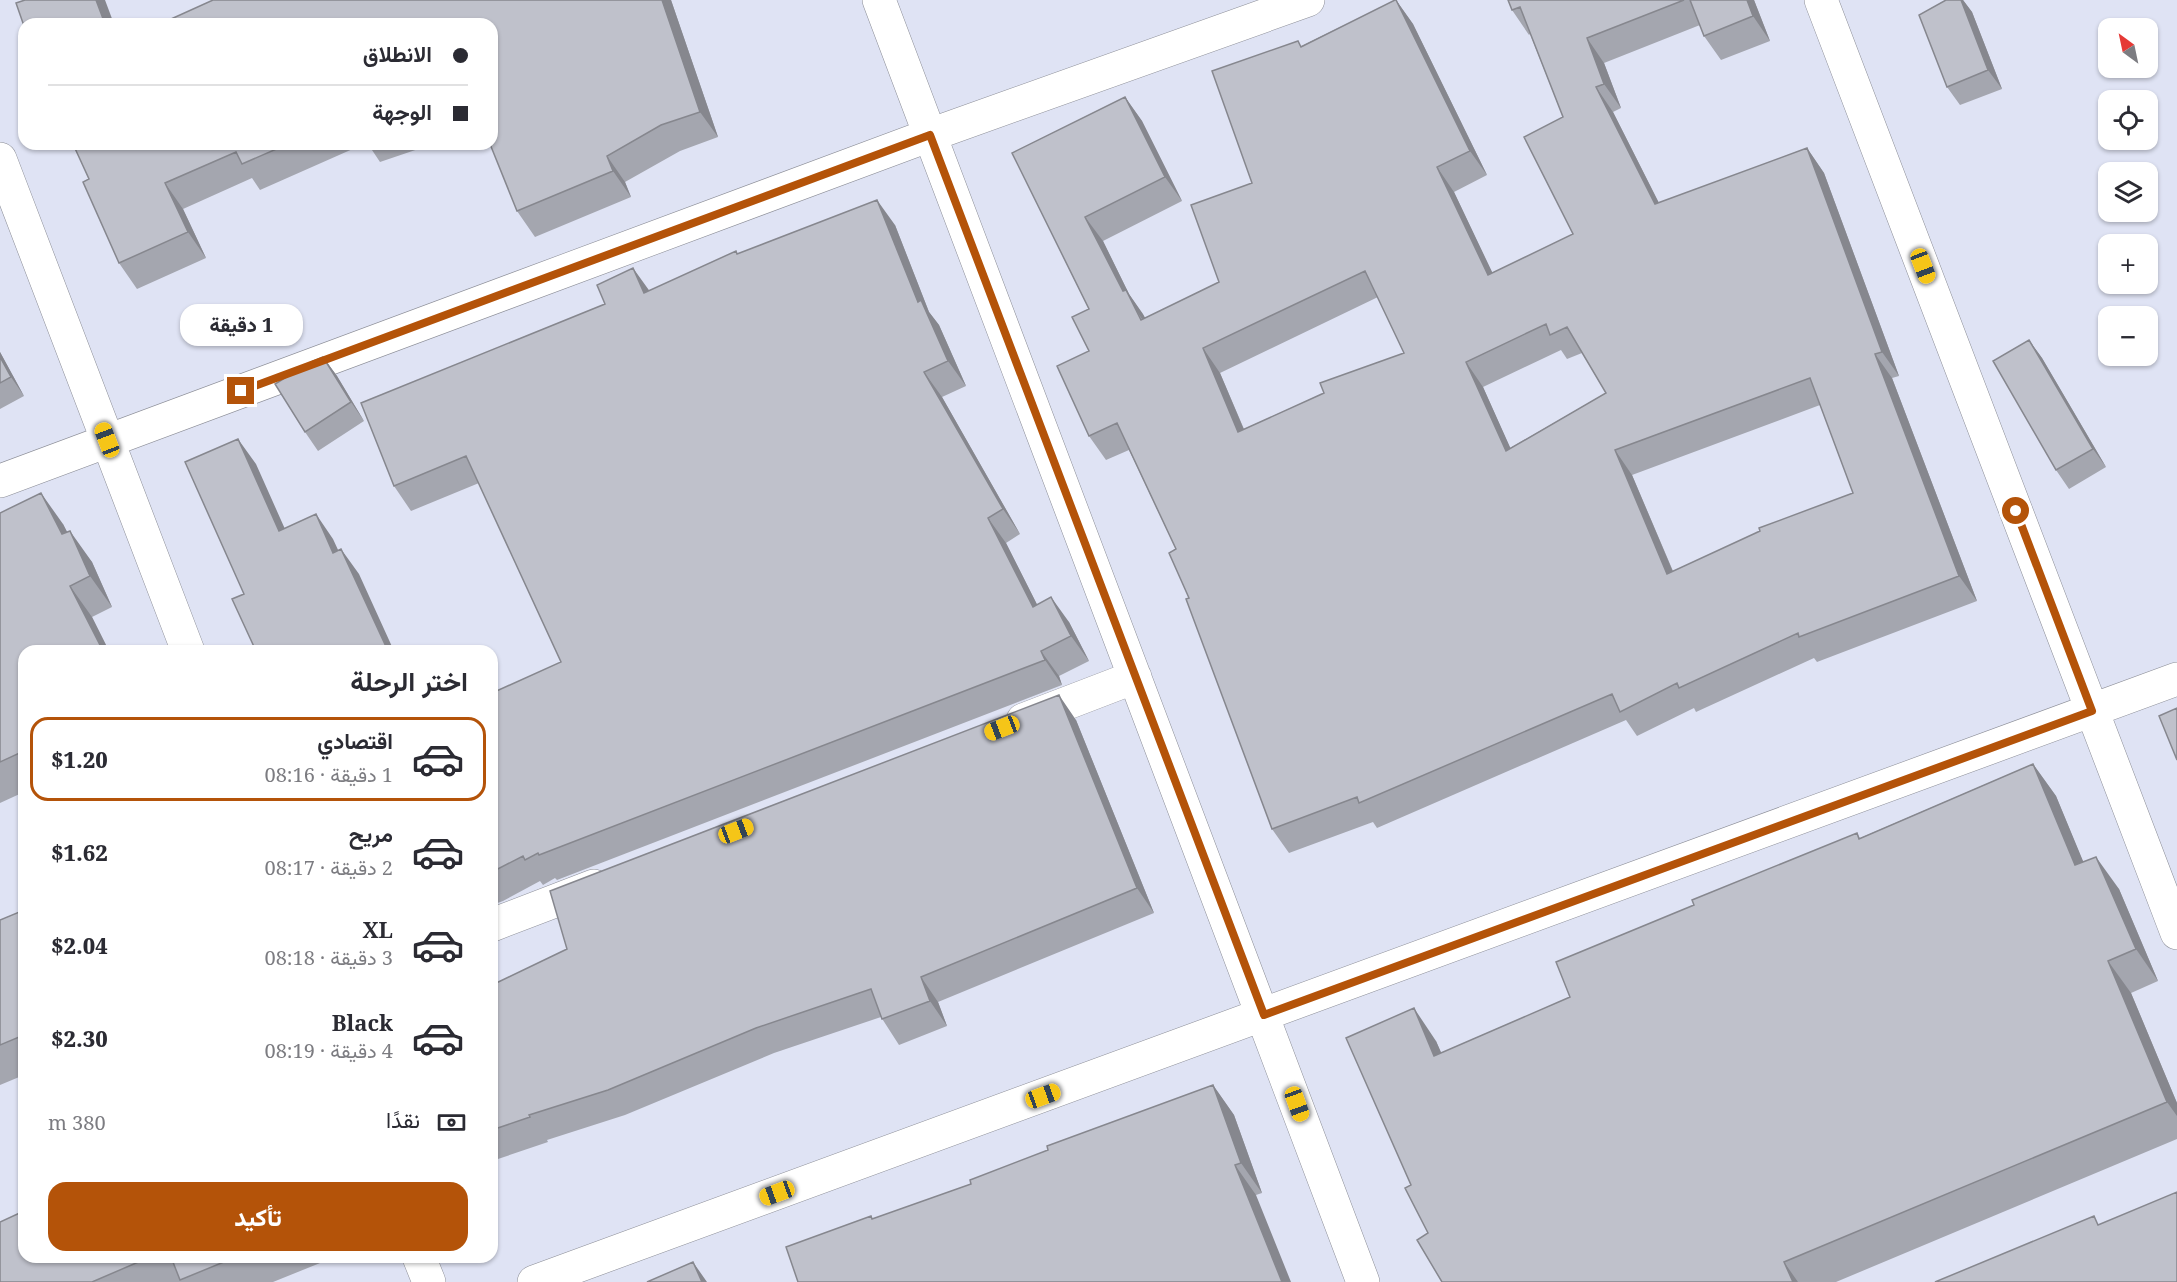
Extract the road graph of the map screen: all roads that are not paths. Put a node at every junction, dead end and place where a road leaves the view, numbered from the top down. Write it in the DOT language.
graph roads {
  1 [pos="879,0"];
  2 [pos="1308,0"];
  3 [pos="1821,0"];
  4 [pos="930,135"];
  5 [pos="0,159"];
  6 [pos="107,440"];
  7 [pos="0,481"];
  8 [pos="186,645"];
  9 [pos="1135,677"];
  10 [pos="2177,680"];
  11 [pos="2092,711"];
  12 [pos="991,732"];
  13 [pos="625,874"];
  14 [pos="498,923"];
  15 [pos="2177,933"];
  16 [pos="1264,1015"];
  17 [pos="421,1263"];
  18 [pos="429,1282"];
  19 [pos="534,1282"];
  20 [pos="1363,1282"];
  1 -- 4 [label="street"];
  2 -- 4 [label="street"];
  3 -- 11 [label="street"];
  4 -- 6 [label="street"];
  4 -- 9 [label="street"];
  5 -- 6 [label="street"];
  6 -- 7 [label="street"];
  6 -- 8 [label="street"];
  9 -- 12 [label="street"];
  9 -- 16 [label="street"];
  10 -- 11 [label="street"];
  11 -- 15 [label="street"];
  11 -- 16 [label="street"];
  13 -- 14 [label="street"];
  16 -- 19 [label="street"];
  16 -- 20 [label="street"];
  17 -- 18 [label="street"];
}
